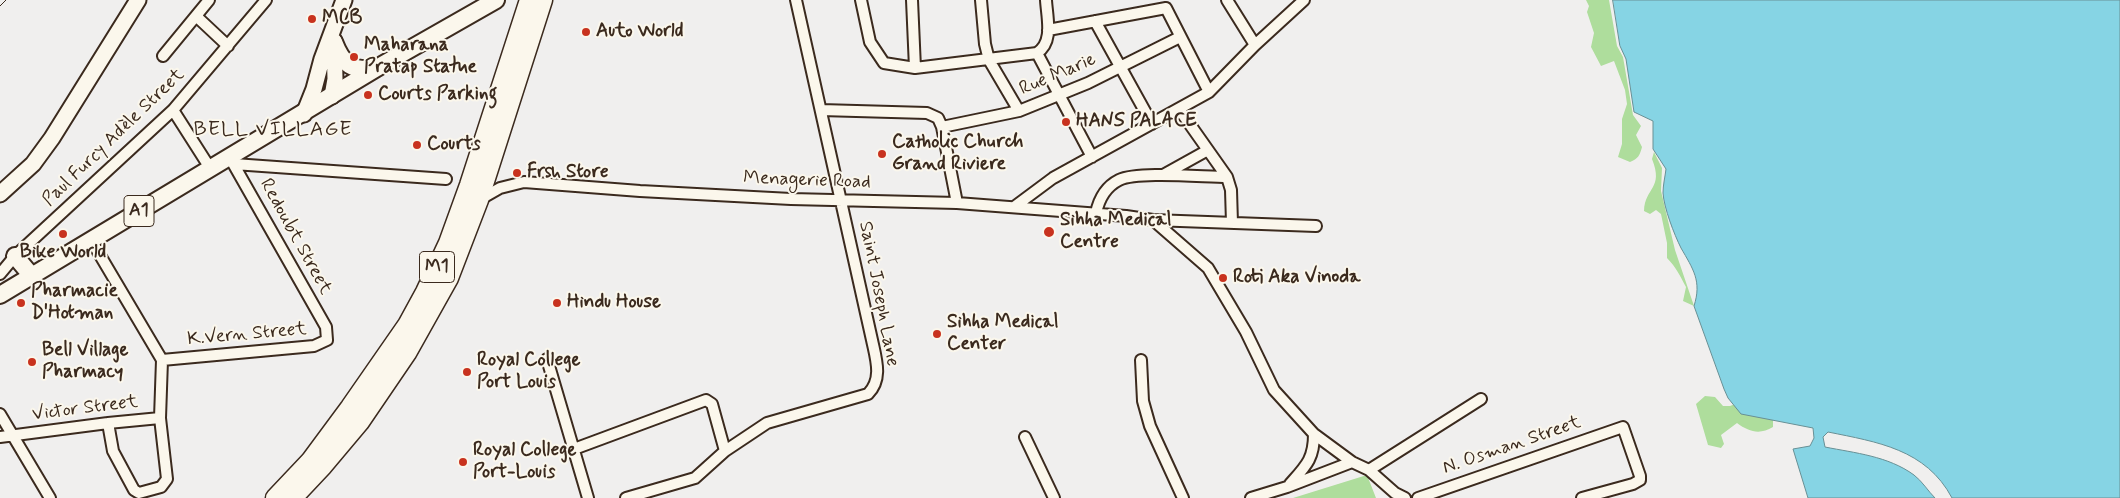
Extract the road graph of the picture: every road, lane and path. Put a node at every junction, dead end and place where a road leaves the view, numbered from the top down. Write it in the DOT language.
graph roads {
  1 [pos="138,0"];
  2 [pos="209,0"];
  3 [pos="266,0"];
  4 [pos="344,0"];
  5 [pos="496,0"];
  6 [pos="529,0"];
  7 [pos="543,0"];
  8 [pos="796,0"];
  9 [pos="860,0"];
  10 [pos="912,0"];
  11 [pos="981,0"];
  12 [pos="1046,0"];
  13 [pos="1227,0"];
  14 [pos="1301,1"];
  15 [pos="1167,4"];
  16 [pos="196,16"];
  17 [pos="1095,21"];
  18 [pos="1048,30"];
  19 [pos="334,34"];
  20 [pos="1180,38"];
  21 [pos="1256,45"];
  22 [pos="228,46"];
  23 [pos="1040,51"];
  24 [pos="163,56"];
  25 [pos="989,60"];
  26 [pos="1120,67"];
  27 [pos="378,68"];
  28 [pos="916,68"];
  29 [pos="1209,92"];
  30 [pos="1059,95"];
  31 [pos="332,96"];
  32 [pos="1179,109"];
  33 [pos="173,110"];
  34 [pos="821,110"];
  35 [pos="1020,111"];
  36 [pos="304,114"];
  37 [pos="1152,124"];
  38 [pos="942,128"];
  39 [pos="1208,150"];
  40 [pos="1092,156"];
  41 [pos="232,161"];
  42 [pos="210,168"];
  43 [pos="1161,176"];
  44 [pos="1227,177"];
  45 [pos="446,179"];
  46 [pos="0,194"];
  47 [pos="479,200"];
  48 [pos="842,200"];
  49 [pos="956,203"];
  50 [pos="1014,207"];
  51 [pos="1096,214"];
  52 [pos="1154,220"];
  53 [pos="1232,223"];
  54 [pos="1316,226"];
  55 [pos="91,240"];
  56 [pos="15,256"];
  57 [pos="0,274"];
  58 [pos="31,276"];
  59 [pos="0,295"];
  60 [pos="328,334"];
  61 [pos="547,359"];
  62 [pos="162,360"];
  63 [pos="1141,360"];
  64 [pos="1481,399"];
  65 [pos="0,414"];
  66 [pos="160,418"];
  67 [pos="108,423"];
  68 [pos="1314,434"];
  69 [pos="14,436"];
  70 [pos="0,437"];
  71 [pos="1025,437"];
  72 [pos="574,449"];
  73 [pos="725,451"];
  74 [pos="1352,462"];
  75 [pos="1369,470"];
  76 [pos="1287,486"];
  77 [pos="1396,496"];
  78 [pos="50,498"];
  79 [pos="275,498"];
  80 [pos="293,498"];
  81 [pos="588,498"];
  82 [pos="626,498"];
  83 [pos="1054,498"];
  84 [pos="1182,498"];
  85 [pos="1251,498"];
  86 [pos="1405,498"];
  87 [pos="1418,498"];
  88 [pos="1582,498"];
  1 -- 46 [label="main road"];
  2 -- 16 [label="street"];
  3 -- 22 [label="street, Paul Furcy Adèle Street"];
  4 -- 19 [label="main road"];
  5 -- 27 [label="main road, A1"];
  6 -- 79 [label="highway, M1"];
  7 -- 47 [label="highway, M1"];
  8 -- 34 [label="street, Saint Joseph Lane"];
  9 -- 28 [label="street"];
  10 -- 28 [label="street"];
  11 -- 25 [label="street"];
  12 -- 18 [label="street"];
  13 -- 21 [label="street"];
  14 -- 21 [label="street"];
  15 -- 17 [label="street"];
  15 -- 20 [label="street"];
  16 -- 22 [label="street"];
  16 -- 24 [label="street"];
  17 -- 18 [label="street"];
  17 -- 26 [label="street"];
  18 -- 23 [label="street"];
  19 -- 27 [label="main road"];
  19 -- 31 [label="main road"];
  19 -- 36 [label="main road"];
  20 -- 26 [label="street, Rue Marie"];
  20 -- 29 [label="street"];
  21 -- 29 [label="street"];
  22 -- 33 [label="street, Paul Furcy Adèle Street"];
  23 -- 25 [label="street"];
  23 -- 30 [label="street"];
  25 -- 28 [label="street"];
  25 -- 35 [label="street"];
  26 -- 30 [label="street, Rue Marie"];
  26 -- 37 [label="street"];
  27 -- 31 [label="main road, A1"];
  29 -- 32 [label="street"];
  30 -- 35 [label="street, Rue Marie"];
  30 -- 40 [label="street"];
  31 -- 36 [label="main road, A1"];
  32 -- 37 [label="street"];
  32 -- 39 [label="street"];
  33 -- 42 [label="street"];
  33 -- 56 [label="street, Paul Furcy Adèle Street"];
  34 -- 38 [label="street"];
  34 -- 48 [label="street, Saint Joseph Lane"];
  35 -- 38 [label="street, Rue Marie"];
  36 -- 41 [label="main road, A1"];
  37 -- 40 [label="street"];
  38 -- 49 [label="street"];
  39 -- 43 [label="street"];
  39 -- 44 [label="street"];
  40 -- 50 [label="street"];
  41 -- 42 [label="main road, A1"];
  41 -- 45 [label="street"];
  41 -- 60 [label="street, Redoubt Street"];
  42 -- 55 [label="main road, A1"];
  43 -- 44 [label="street"];
  43 -- 51 [label="street"];
  44 -- 53 [label="street"];
  47 -- 48 [label="street, Menagerie Road"];
  47 -- 80 [label="highway, M1"];
  48 -- 49 [label="street, Menagerie Road"];
  48 -- 73 [label="street, Saint Joseph Lane"];
  49 -- 50 [label="street, Menagerie Road"];
  50 -- 51 [label="street, Menagerie Road"];
  51 -- 52 [label="street, Menagerie Road"];
  52 -- 53 [label="street, Menagerie Road"];
  52 -- 68 [label="street"];
  53 -- 54 [label="street, Menagerie Road"];
  55 -- 58 [label="main road, A1"];
  55 -- 62 [label="street"];
  56 -- 57 [label="street, Paul Furcy Adèle Street"];
  56 -- 58 [label="main road"];
  58 -- 59 [label="main road, A1"];
  60 -- 62 [label="street, K.Vern Street"];
  61 -- 72 [label="street"];
  62 -- 66 [label="street"];
  63 -- 84 [label="street"];
  64 -- 75 [label="street"];
  65 -- 69 [label="street"];
  66 -- 67 [label="street, Victor Street"];
  66 -- 67 [label="street"];
  67 -- 69 [label="street, Victor Street"];
  68 -- 74 [label="street"];
  68 -- 76 [label="street"];
  69 -- 70 [label="street, Victor Street"];
  69 -- 78 [label="street"];
  71 -- 83 [label="street"];
  72 -- 73 [label="street"];
  72 -- 81 [label="street"];
  73 -- 82 [label="street, Saint Joseph Lane"];
  74 -- 75 [label="street"];
  74 -- 76 [label="street"];
  75 -- 77 [label="street"];
  76 -- 85 [label="street"];
  77 -- 86 [label="street"];
  87 -- 88 [label="street, N. Osman Street"];
}
